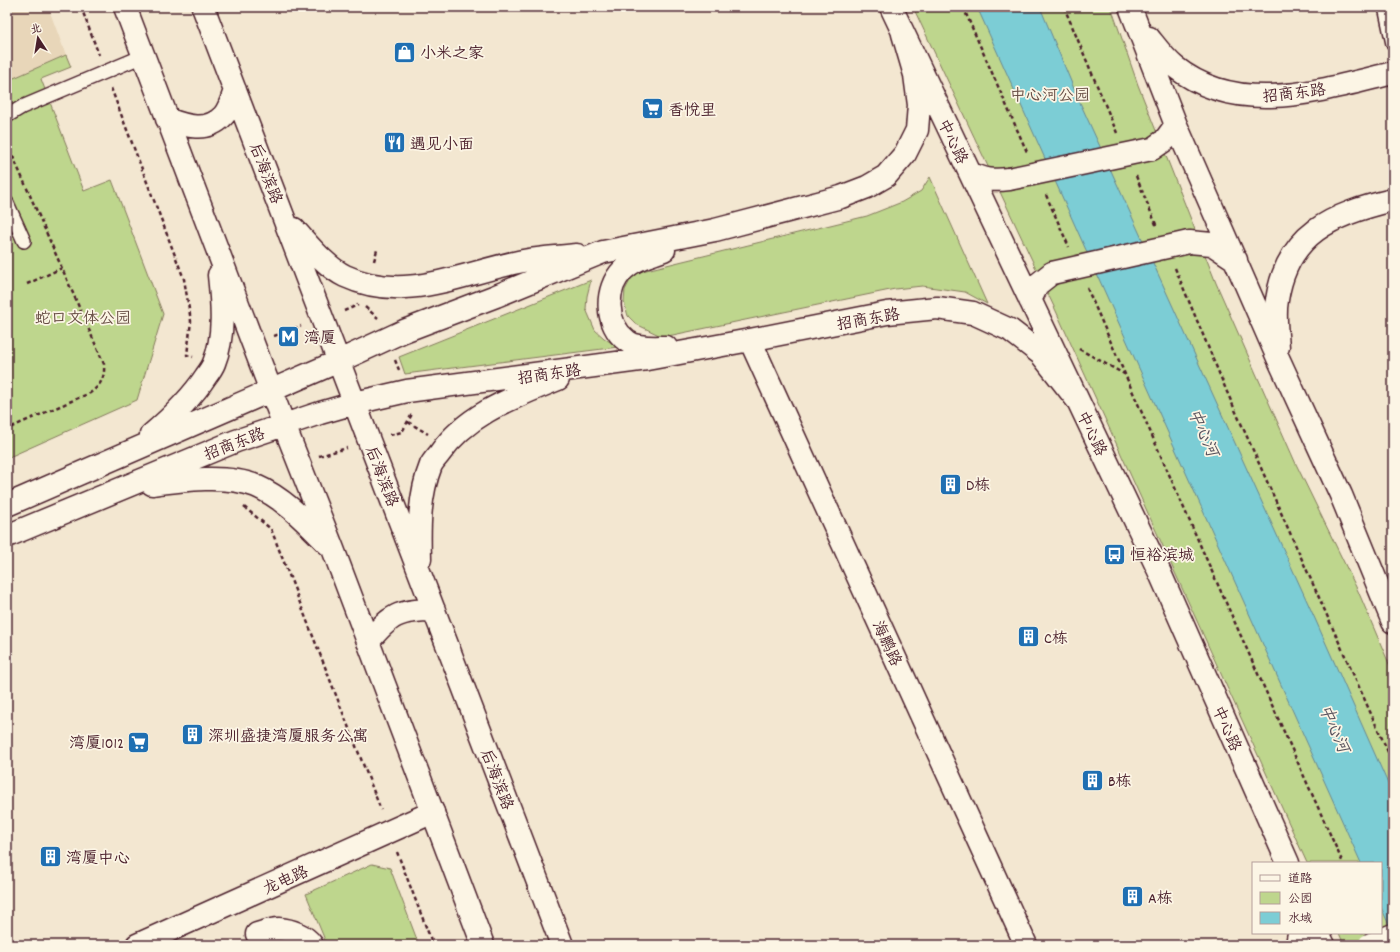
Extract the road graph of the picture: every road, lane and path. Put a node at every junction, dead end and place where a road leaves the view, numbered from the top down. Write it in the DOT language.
graph roads {
  1 [pos="81,7"];
  2 [pos="125,7"];
  3 [pos="203,7"];
  4 [pos="891,7"];
  5 [pos="963,7"];
  6 [pos="1064,7"];
  7 [pos="1385,7"];
  8 [pos="1131,9"];
  9 [pos="903,34"];
  10 [pos="1393,44"];
  11 [pos="143,56"];
  12 [pos="106,72"];
  13 [pos="1393,73"];
  14 [pos="235,90"];
  15 [pos="7,116"];
  16 [pos="167,119"];
  17 [pos="1176,125"];
  18 [pos="1119,138"];
  19 [pos="7,143"];
  20 [pos="1027,152"];
  21 [pos="970,174"];
  22 [pos="1135,174"];
  23 [pos="1043,188"];
  24 [pos="1393,200"];
  25 [pos="7,203"];
  26 [pos="285,220"];
  27 [pos="715,230"];
  28 [pos="1160,232"];
  29 [pos="24,241"];
  30 [pos="218,250"];
  31 [pos="602,252"];
  32 [pos="1072,253"];
  33 [pos="1236,260"];
  34 [pos="1172,261"];
  35 [pos="62,268"];
  36 [pos="1085,282"];
  37 [pos="27,284"];
  38 [pos="1030,300"];
  39 [pos="750,340"];
  40 [pos="716,346"];
  41 [pos="1078,348"];
  42 [pos="187,355"];
  43 [pos="1278,358"];
  44 [pos="339,361"];
  45 [pos="583,368"];
  46 [pos="1126,375"];
  47 [pos="271,389"];
  48 [pos="1078,401"];
  49 [pos="355,403"];
  50 [pos="284,425"];
  51 [pos="7,429"];
  52 [pos="134,449"];
  53 [pos="125,487"];
  54 [pos="7,505"];
  55 [pos="244,508"];
  56 [pos="7,536"];
  57 [pos="333,549"];
  58 [pos="421,576"];
  59 [pos="434,610"];
  60 [pos="1393,622"];
  61 [pos="368,642"];
  62 [pos="1393,717"];
  63 [pos="1388,752"];
  64 [pos="1393,764"];
  65 [pos="433,812"];
  66 [pos="389,832"];
  67 [pos="1288,862"];
  68 [pos="1343,862"];
  69 [pos="257,934"];
  70 [pos="1299,934"];
  71 [pos="1393,935"];
  72 [pos="136,945"];
  73 [pos="312,945"];
  74 [pos="433,945"];
  75 [pos="483,945"];
  76 [pos="562,945"];
  77 [pos="1026,945"];
  78 [pos="1297,945"];
  79 [pos="1369,945"];
  1 -- 12 [label="path"];
  2 -- 11 [label="main road"];
  3 -- 14 [label="main road, 后海滨路"];
  4 -- 9 [label="main road, 中心路"];
  5 -- 20 [label="path"];
  6 -- 18 [label="path"];
  7 -- 10 [label="lane"];
  8 -- 13 [label="main road, 招商东路"];
  8 -- 17 [label="main road"];
  9 -- 21 [label="main road, 中心路"];
  9 -- 27 [label="main road, 招商东路"];
  11 -- 12 [label="lane"];
  11 -- 16 [label="main road"];
  12 -- 15 [label="lane"];
  12 -- 42 [label="path"];
  14 -- 16 [label="main road"];
  14 -- 26 [label="main road, 后海滨路"];
  16 -- 30 [label="main road"];
  17 -- 21 [label="main road, bridge"];
  17 -- 33 [label="main road"];
  19 -- 35 [label="path"];
  21 -- 38 [label="main road, 中心路"];
  22 -- 28 [label="path"];
  23 -- 32 [label="path"];
  24 -- 43 [label="main road"];
  25 -- 29 [label="lane"];
  26 -- 31 [label="main road"];
  26 -- 44 [label="main road, 后海滨路"];
  27 -- 31 [label="main road, 招商东路"];
  27 -- 40 [label="main road"];
  30 -- 47 [label="main road"];
  30 -- 52 [label="main road"];
  31 -- 44 [label="main road, 招商东路"];
  33 -- 38 [label="main road, bridge"];
  33 -- 43 [label="main road"];
  34 -- 63 [label="path"];
  35 -- 37 [label="path"];
  35 -- 51 [label="path"];
  36 -- 46 [label="path"];
  38 -- 48 [label="main road, 中心路"];
  39 -- 40 [label="main road, 招商东路"];
  39 -- 48 [label="main road, 招商东路"];
  39 -- 77 [label="main road, 海鹏路"];
  40 -- 45 [label="main road, 招商东路"];
  41 -- 46 [label="path"];
  43 -- 60 [label="main road"];
  44 -- 47 [label="main road, 招商东路"];
  44 -- 49 [label="main road, 后海滨路"];
  45 -- 49 [label="main road, 招商东路"];
  45 -- 58 [label="main road"];
  46 -- 68 [label="path"];
  47 -- 50 [label="main road"];
  47 -- 52 [label="main road, 招商东路"];
  48 -- 67 [label="main road, 中心路"];
  49 -- 50 [label="main road, 招商东路"];
  49 -- 58 [label="main road, 后海滨路"];
  50 -- 53 [label="main road, 招商东路"];
  50 -- 57 [label="main road"];
  52 -- 54 [label="main road, 招商东路"];
  53 -- 56 [label="main road, 招商东路"];
  53 -- 57 [label="main road"];
  55 -- 66 [label="path"];
  57 -- 61 [label="main road"];
  58 -- 59 [label="main road, 后海滨路"];
  59 -- 61 [label="main road"];
  59 -- 76 [label="main road, 后海滨路"];
  61 -- 65 [label="main road"];
  62 -- 63 [label="path"];
  63 -- 64 [label="path"];
  65 -- 66 [label="main road, 龙电路"];
  65 -- 75 [label="main road"];
  66 -- 72 [label="main road, 龙电路"];
  66 -- 74 [label="path"];
  69 -- 73 [label="main road"];
  70 -- 78 [label="main road"];
  71 -- 79 [label="main road, bridge"];
}
